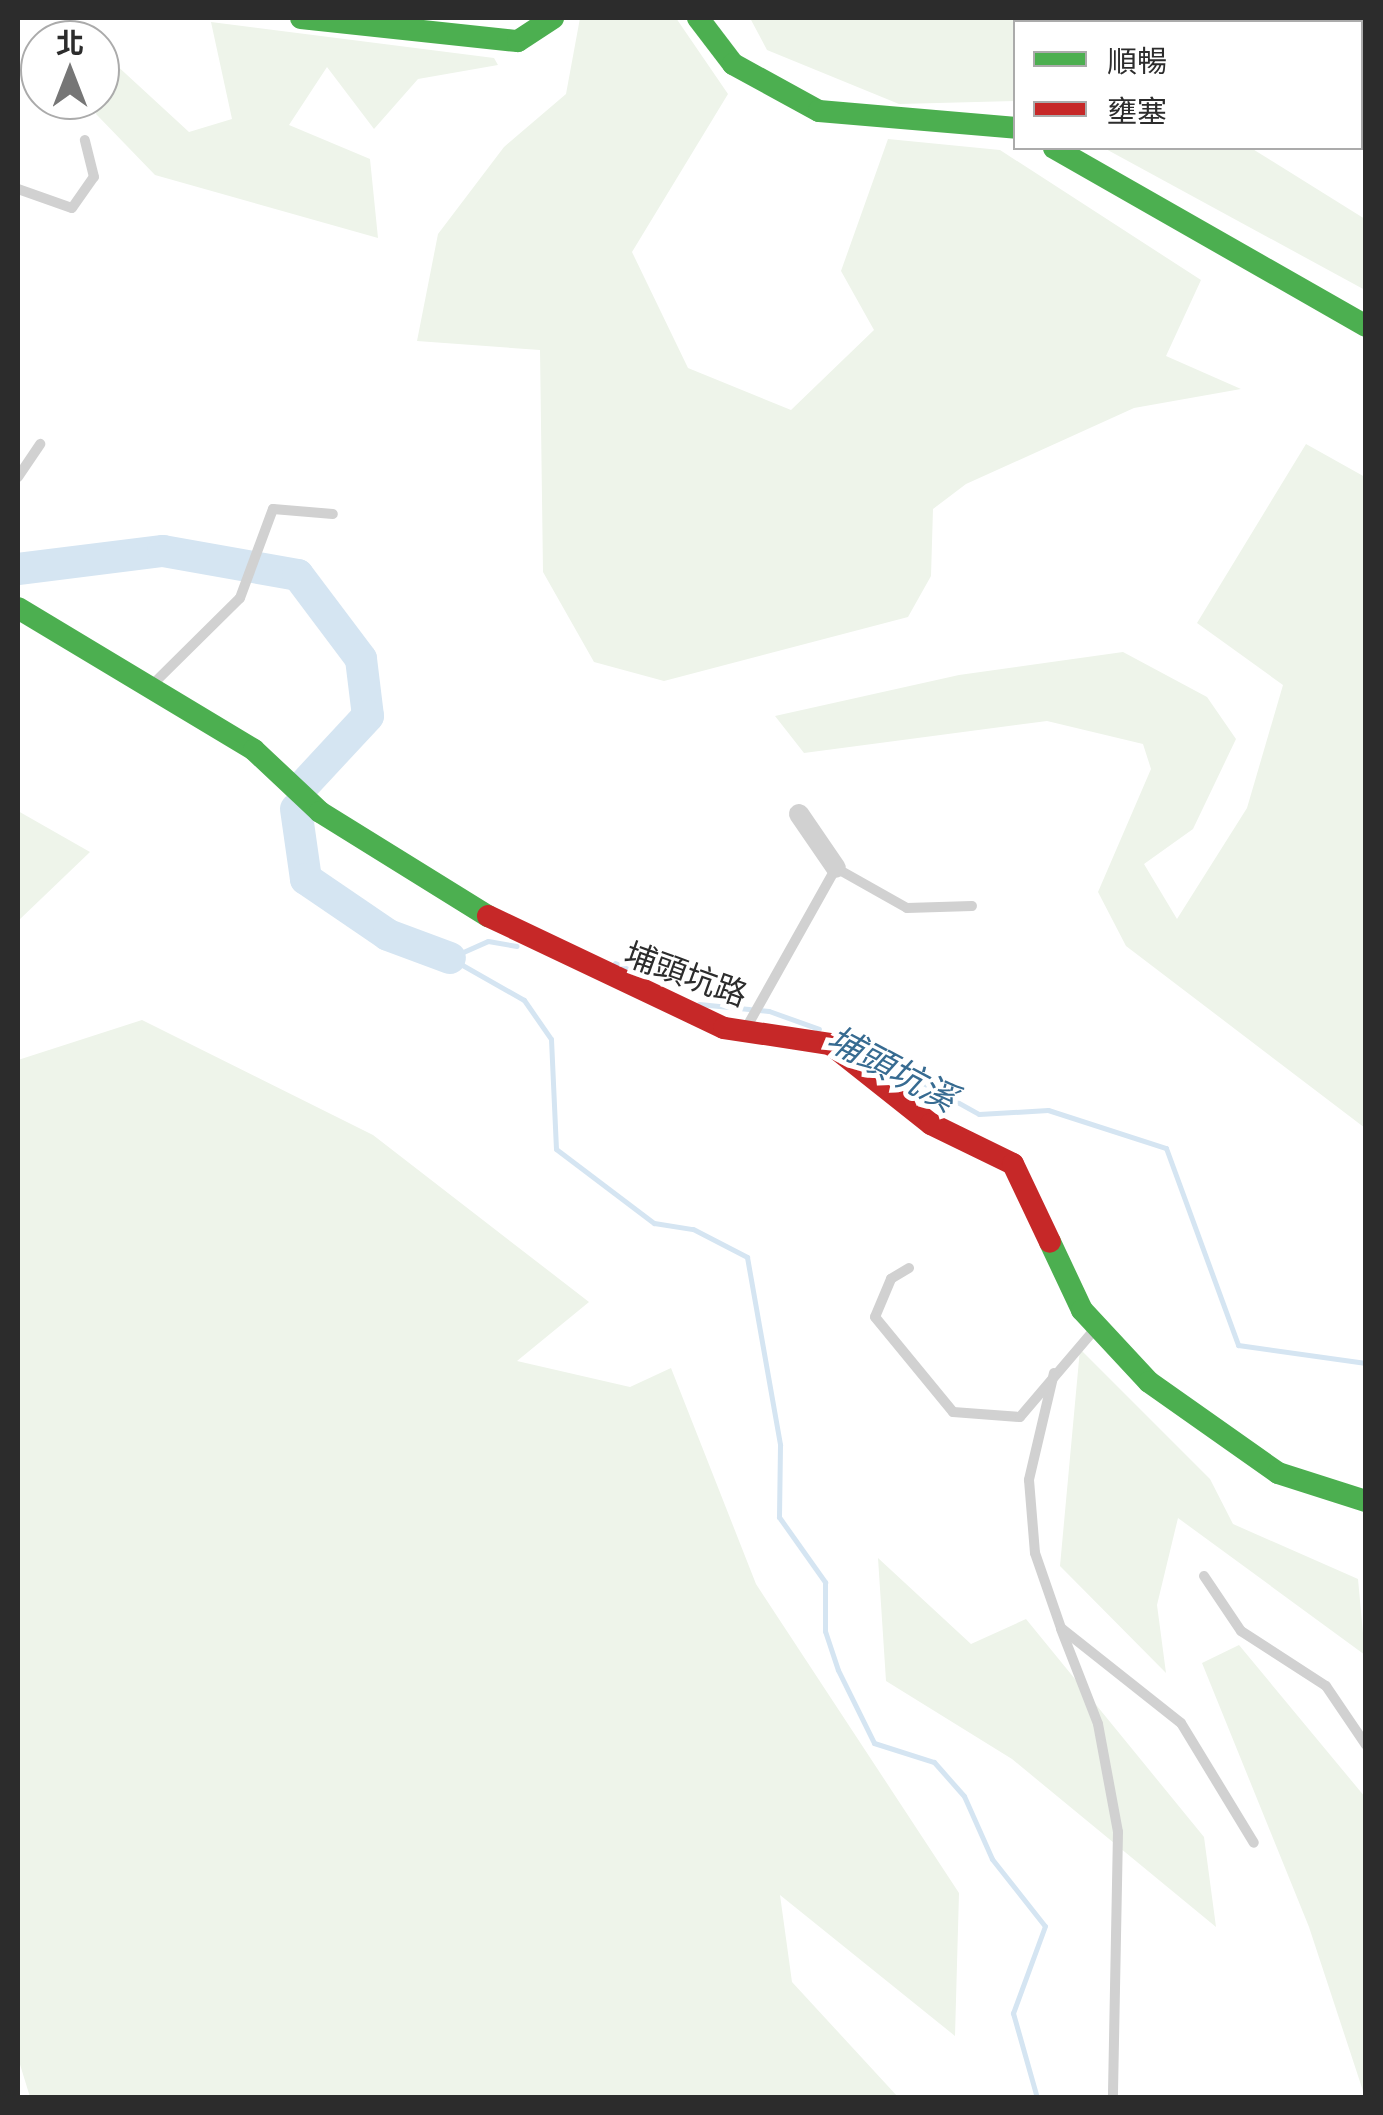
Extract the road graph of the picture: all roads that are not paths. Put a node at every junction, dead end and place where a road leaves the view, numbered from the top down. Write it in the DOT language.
graph roads {
  1 [pos="302,18"];
  2 [pos="553,18"];
  3 [pos="698,18"];
  4 [pos="1013,128"];
  5 [pos="85,140"];
  6 [pos="1058,150"];
  7 [pos="18,188"];
  8 [pos="1366,326"];
  9 [pos="40,444"];
  10 [pos="18,477"];
  11 [pos="333,514"];
  12 [pos="18,608"];
  13 [pos="150,687"];
  14 [pos="799,814"];
  15 [pos="836,868"];
  16 [pos="972,906"];
  17 [pos="747,1026"];
  18 [pos="908,1268"];
  19 [pos="1095,1328"];
  20 [pos="1054,1373"];
  21 [pos="1366,1501"];
  22 [pos="1204,1576"];
  23 [pos="1061,1628"];
  24 [pos="1366,1745"];
  25 [pos="1254,1843"];
  26 [pos="1114,2098"];
  1 -- 2 [label="street"];
  3 -- 4 [label="street"];
  5 -- 7 [label="lane"];
  6 -- 8 [label="street"];
  9 -- 10 [label="lane"];
  11 -- 13 [label="lane"];
  12 -- 13 [label="street, 埔頭坑路"];
  13 -- 17 [label="street, 埔頭坑路"];
  14 -- 15 [label="street"];
  15 -- 16 [label="lane"];
  15 -- 17 [label="lane"];
  17 -- 19 [label="street, 埔頭坑路"];
  18 -- 20 [label="lane"];
  19 -- 20 [label="lane"];
  19 -- 21 [label="street, 埔頭坑路"];
  20 -- 23 [label="lane"];
  22 -- 24 [label="lane"];
  23 -- 25 [label="lane"];
  23 -- 26 [label="lane"];
}
